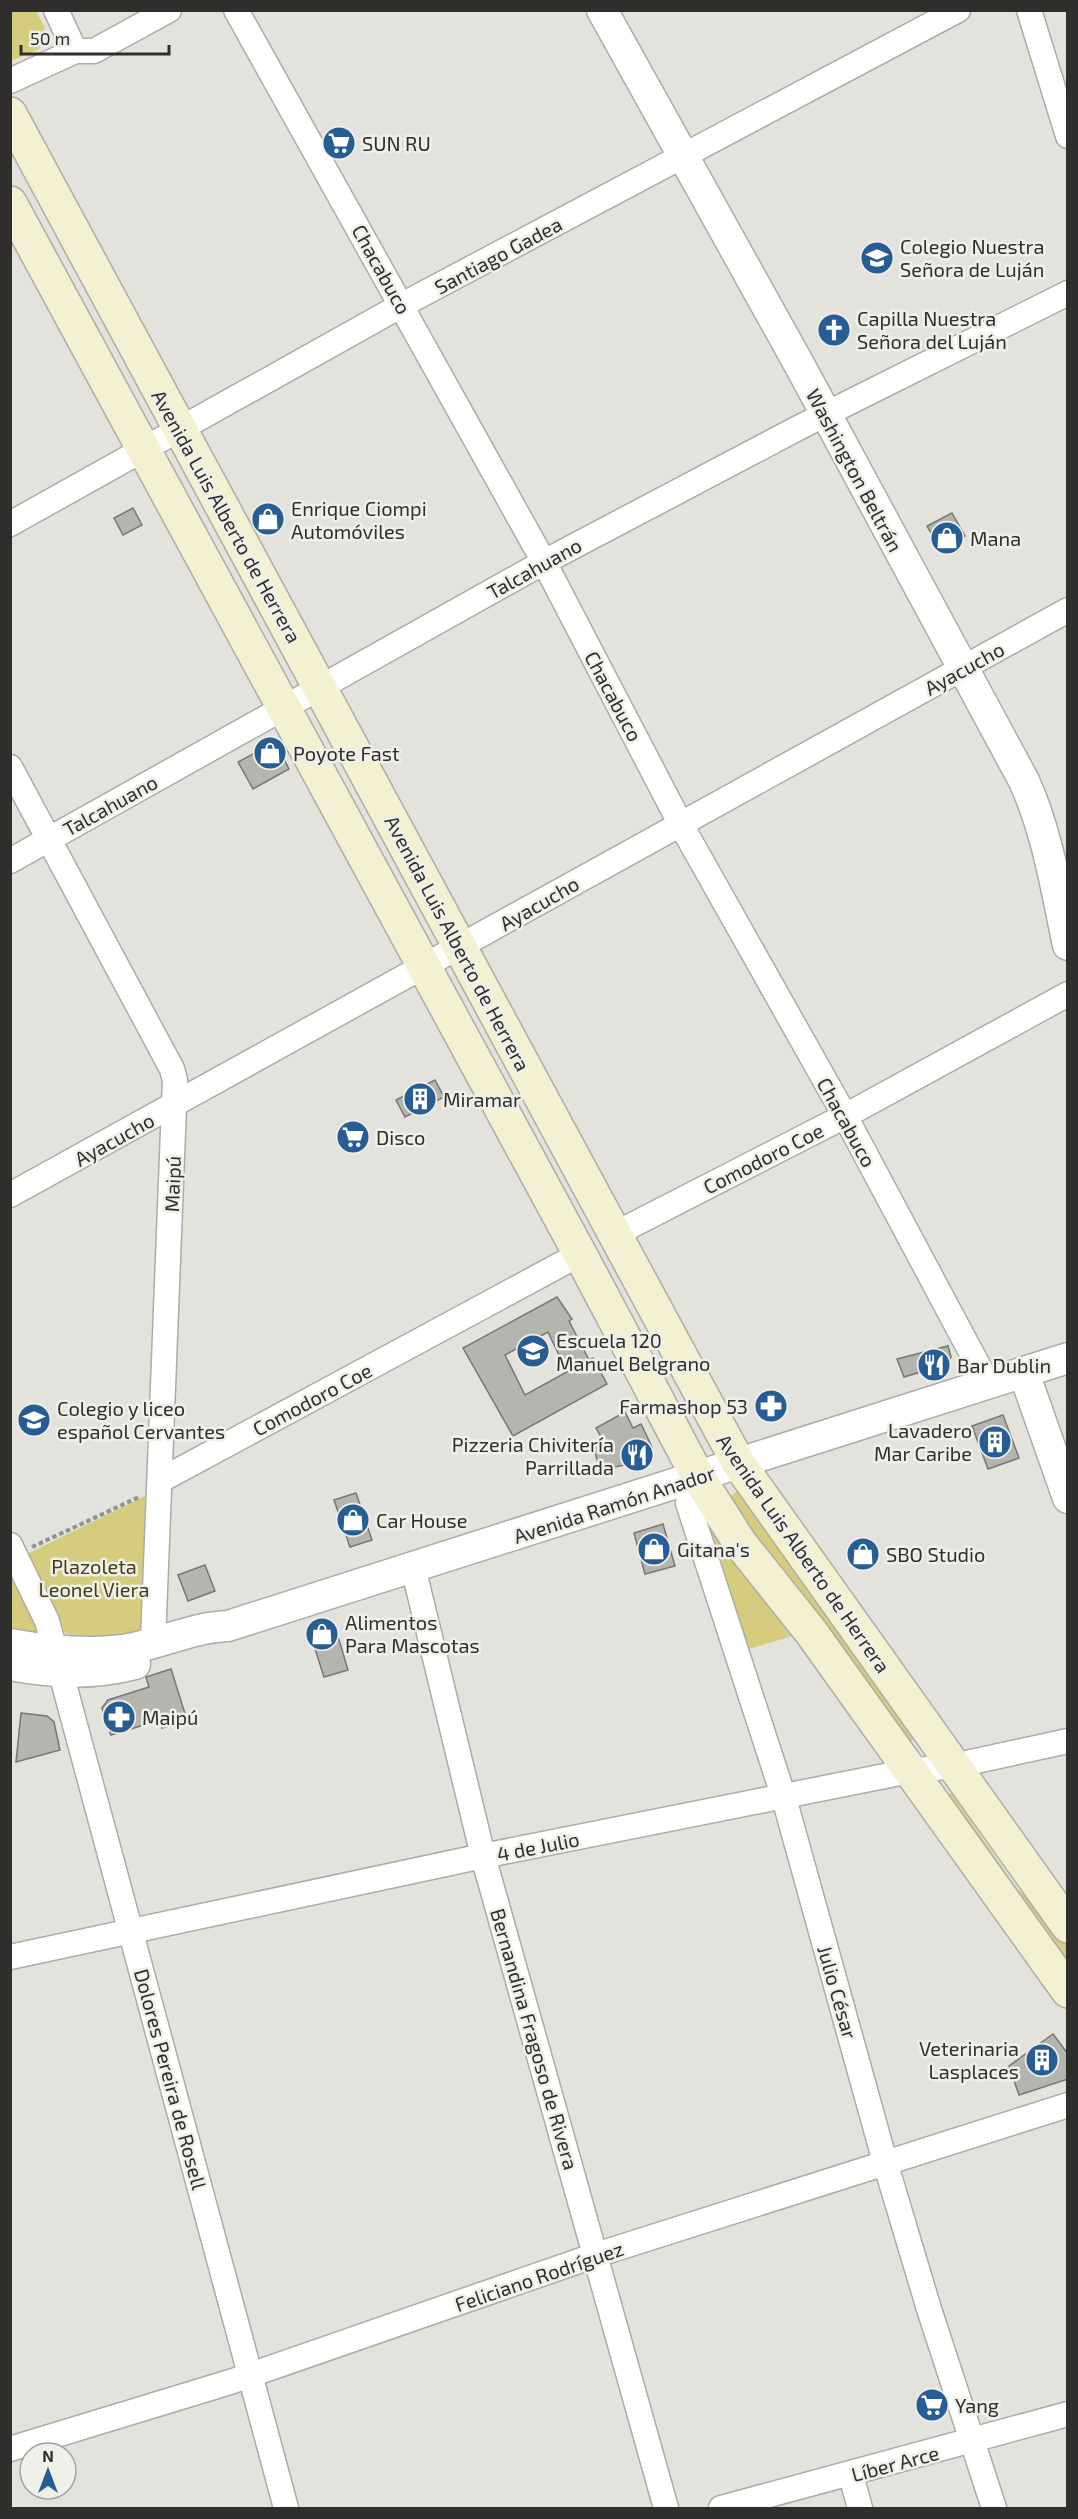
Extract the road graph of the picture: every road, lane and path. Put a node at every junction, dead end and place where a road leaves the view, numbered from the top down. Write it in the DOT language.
graph roads {
  1 [pos="56,10"];
  2 [pos="168,10"];
  3 [pos="236,10"];
  4 [pos="602,10"];
  5 [pos="958,10"];
  6 [pos="1029,10"];
  7 [pos="75,51"];
  8 [pos="10,81"];
  9 [pos="10,114"];
  10 [pos="1068,136"];
  11 [pos="682,157"];
  12 [pos="10,203"];
  13 [pos="1068,293"];
  14 [pos="402,306"];
  15 [pos="826,414"];
  16 [pos="180,430"];
  17 [pos="145,450"];
  18 [pos="10,524"];
  19 [pos="544,562"];
  20 [pos="1068,610"];
  21 [pos="962,669"];
  22 [pos="322,688"];
  23 [pos="284,708"];
  24 [pos="10,767"];
  25 [pos="680,823"];
  26 [pos="50,839"];
  27 [pos="10,861"];
  28 [pos="1068,945"];
  29 [pos="460,948"];
  30 [pos="425,968"];
  31 [pos="1068,994"];
  32 [pos="174,1106"];
  33 [pos="845,1116"];
  34 [pos="10,1195"];
  35 [pos="615,1234"];
  36 [pos="580,1254"];
  37 [pos="1068,1358"];
  38 [pos="1024,1373"];
  39 [pos="988,1384"];
  40 [pos="739,1464"];
  41 [pos="698,1477"];
  42 [pos="161,1480"];
  43 [pos="1068,1498"];
  44 [pos="12,1553"];
  45 [pos="413,1567"];
  46 [pos="228,1626"];
  47 [pos="153,1642"];
  48 [pos="10,1644"];
  49 [pos="58,1661"];
  50 [pos="10,1665"];
  51 [pos="1068,1741"];
  52 [pos="953,1766"];
  53 [pos="910,1771"];
  54 [pos="784,1798"];
  55 [pos="483,1856"];
  56 [pos="1068,1926"];
  57 [pos="133,1932"];
  58 [pos="10,1957"];
  59 [pos="1068,1991"];
  60 [pos="1068,2105"];
  61 [pos="885,2162"];
  62 [pos="596,2255"];
  63 [pos="249,2375"];
  64 [pos="1068,2414"];
  65 [pos="974,2441"];
  66 [pos="10,2449"];
  67 [pos="851,2475"];
  68 [pos="286,2508"];
  69 [pos="666,2508"];
  70 [pos="721,2508"];
  71 [pos="860,2508"];
  72 [pos="994,2508"];
  1 -- 7 [label="street"];
  2 -- 7 [label="street"];
  3 -- 14 [label="street, Chacabuco"];
  4 -- 11 [label="street, Washington Beltrán"];
  5 -- 11 [label="street, Santiago Gadea"];
  6 -- 10 [label="street"];
  7 -- 8 [label="street"];
  9 -- 16 [label="main road, Avenida Luis Alberto de Herrera"];
  11 -- 14 [label="street, Santiago Gadea"];
  11 -- 15 [label="street, Washington Beltrán"];
  12 -- 17 [label="main road, Avenida Luis Alberto de Herrera"];
  13 -- 15 [label="street, Talcahuano"];
  14 -- 16 [label="street, Santiago Gadea"];
  14 -- 19 [label="street, Chacabuco"];
  15 -- 19 [label="street, Talcahuano"];
  15 -- 21 [label="street, Washington Beltrán"];
  16 -- 17 [label="street, Santiago Gadea"];
  16 -- 22 [label="main road, Avenida Luis Alberto de Herrera"];
  17 -- 18 [label="street, Santiago Gadea"];
  17 -- 23 [label="main road, Avenida Luis Alberto de Herrera"];
  19 -- 22 [label="street, Talcahuano"];
  19 -- 25 [label="street, Chacabuco"];
  20 -- 21 [label="street, Ayacucho"];
  21 -- 25 [label="street, Ayacucho"];
  21 -- 28 [label="street, Washington Beltrán"];
  22 -- 23 [label="street, Talcahuano"];
  22 -- 29 [label="main road, Avenida Luis Alberto de Herrera"];
  23 -- 26 [label="street, Talcahuano"];
  23 -- 30 [label="main road, Avenida Luis Alberto de Herrera"];
  24 -- 26 [label="street, Maipú"];
  25 -- 29 [label="street, Ayacucho"];
  25 -- 33 [label="street, Chacabuco"];
  26 -- 27 [label="street, Talcahuano"];
  26 -- 32 [label="street, Maipú"];
  29 -- 30 [label="street, Ayacucho"];
  29 -- 35 [label="main road, Avenida Luis Alberto de Herrera"];
  30 -- 32 [label="street, Ayacucho"];
  30 -- 36 [label="main road, Avenida Luis Alberto de Herrera"];
  31 -- 33 [label="street, Comodoro Coe"];
  32 -- 34 [label="street, Ayacucho"];
  32 -- 42 [label="street, Maipú"];
  33 -- 35 [label="street, Comodoro Coe"];
  33 -- 39 [label="street, Chacabuco"];
  35 -- 40 [label="main road, Avenida Luis Alberto de Herrera"];
  36 -- 41 [label="main road, Avenida Luis Alberto de Herrera"];
  36 -- 42 [label="street, Comodoro Coe"];
  37 -- 38 [label="street, Avenida Ramón Anador"];
  38 -- 39 [label="street, Avenida Ramón Anador"];
  38 -- 43 [label="street"];
  39 -- 40 [label="street, Avenida Ramón Anador"];
  40 -- 41 [label="street, Avenida Ramón Anador"];
  40 -- 52 [label="main road, Avenida Luis Alberto de Herrera"];
  41 -- 45 [label="street, Avenida Ramón Anador"];
  41 -- 53 [label="main road, Avenida Luis Alberto de Herrera"];
  41 -- 54 [label="street, Julio César"];
  42 -- 44 [label="path"];
  42 -- 47 [label="street, Maipú"];
  44 -- 49 [label="street, Dolores Pereira de Rosell"];
  45 -- 46 [label="street, Avenida Ramón Anador"];
  45 -- 55 [label="street, Bernandina Fragoso de Rivera"];
  46 -- 47 [label="street, Avenida Ramón Anador"];
  46 -- 49 [label="street, Avenida Ramón Anador"];
  47 -- 49 [label="street, Avenida Ramón Anador"];
  48 -- 49 [label="street, Avenida Ramón Anador"];
  49 -- 50 [label="street, Avenida Ramón Anador"];
  49 -- 57 [label="street, Dolores Pereira de Rosell"];
  51 -- 52 [label="street, 4 de Julio"];
  52 -- 53 [label="street, 4 de Julio"];
  52 -- 56 [label="main road, Avenida Luis Alberto de Herrera"];
  53 -- 54 [label="street, 4 de Julio"];
  53 -- 59 [label="main road, Avenida Luis Alberto de Herrera"];
  54 -- 55 [label="street, 4 de Julio"];
  54 -- 61 [label="street, Julio César"];
  55 -- 57 [label="street, 4 de Julio"];
  55 -- 62 [label="street, Bernandina Fragoso de Rivera"];
  57 -- 58 [label="street, 4 de Julio"];
  57 -- 63 [label="street, Dolores Pereira de Rosell"];
  60 -- 61 [label="street, Feliciano Rodríguez"];
  61 -- 62 [label="street, Feliciano Rodríguez"];
  61 -- 65 [label="street, Julio César"];
  62 -- 63 [label="street, Feliciano Rodríguez"];
  62 -- 69 [label="street, Bernandina Fragoso de Rivera"];
  63 -- 66 [label="street, Feliciano Rodríguez"];
  63 -- 68 [label="street, Dolores Pereira de Rosell"];
  64 -- 65 [label="street, Líber Arce"];
  65 -- 67 [label="street, Líber Arce"];
  65 -- 72 [label="street, Julio César"];
  67 -- 70 [label="street, Líber Arce"];
  67 -- 71 [label="street"];
}
